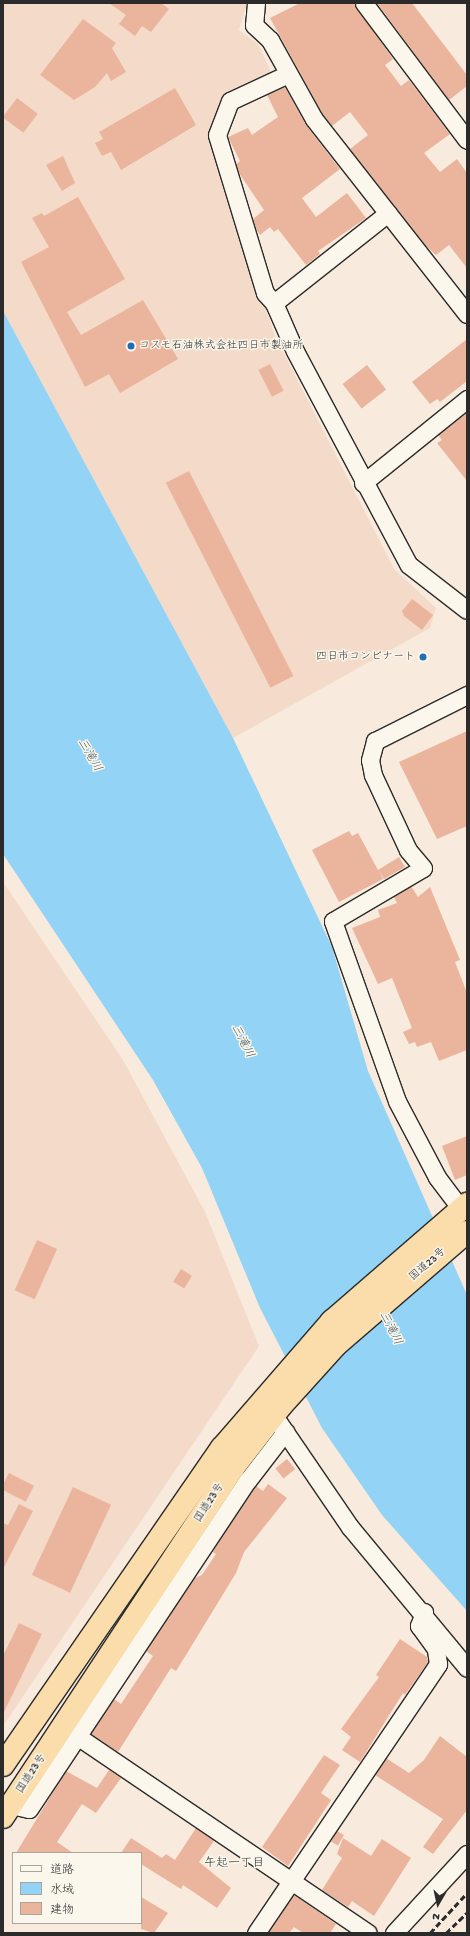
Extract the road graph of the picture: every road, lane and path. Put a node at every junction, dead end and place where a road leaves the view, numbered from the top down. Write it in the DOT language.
graph roads {
  1 [pos="256,3"];
  2 [pos="364,3"];
  3 [pos="288,74"];
  4 [pos="467,140"];
  5 [pos="388,213"];
  6 [pos="274,303"];
  7 [pos="467,314"];
  8 [pos="467,399"];
  9 [pos="363,482"];
  10 [pos="465,603"];
  11 [pos="467,695"];
  12 [pos="460,1209"];
  13 [pos="465,1234"];
  14 [pos="278,1410"];
  15 [pos="424,1612"];
  16 [pos="467,1668"];
  17 [pos="77,1736"];
  18 [pos="3,1765"];
  19 [pos="7,1811"];
  20 [pos="467,1854"];
  21 [pos="291,1880"];
  22 [pos="347,1927"];
  23 [pos="256,1933"];
  24 [pos="368,1933"];
  25 [pos="394,1933"];
  1 -- 3 [label="street"];
  2 -- 4 [label="street"];
  3 -- 5 [label="street"];
  3 -- 6 [label="street"];
  5 -- 6 [label="street"];
  5 -- 7 [label="street"];
  6 -- 9 [label="street"];
  8 -- 9 [label="street"];
  9 -- 10 [label="street"];
  11 -- 12 [label="street"];
  12 -- 14 [label="highway, 国道23号"];
  13 -- 14 [label="highway, 国道23号"];
  14 -- 15 [label="street"];
  14 -- 17 [label="street"];
  14 -- 18 [label="highway, 国道23号"];
  14 -- 19 [label="highway, 国道23号"];
  15 -- 16 [label="street"];
  15 -- 21 [label="street"];
  17 -- 19 [label="street"];
  17 -- 21 [label="street"];
  20 -- 25 [label="street"];
  21 -- 22 [label="street"];
  21 -- 23 [label="street"];
  22 -- 24 [label="street"];
}
